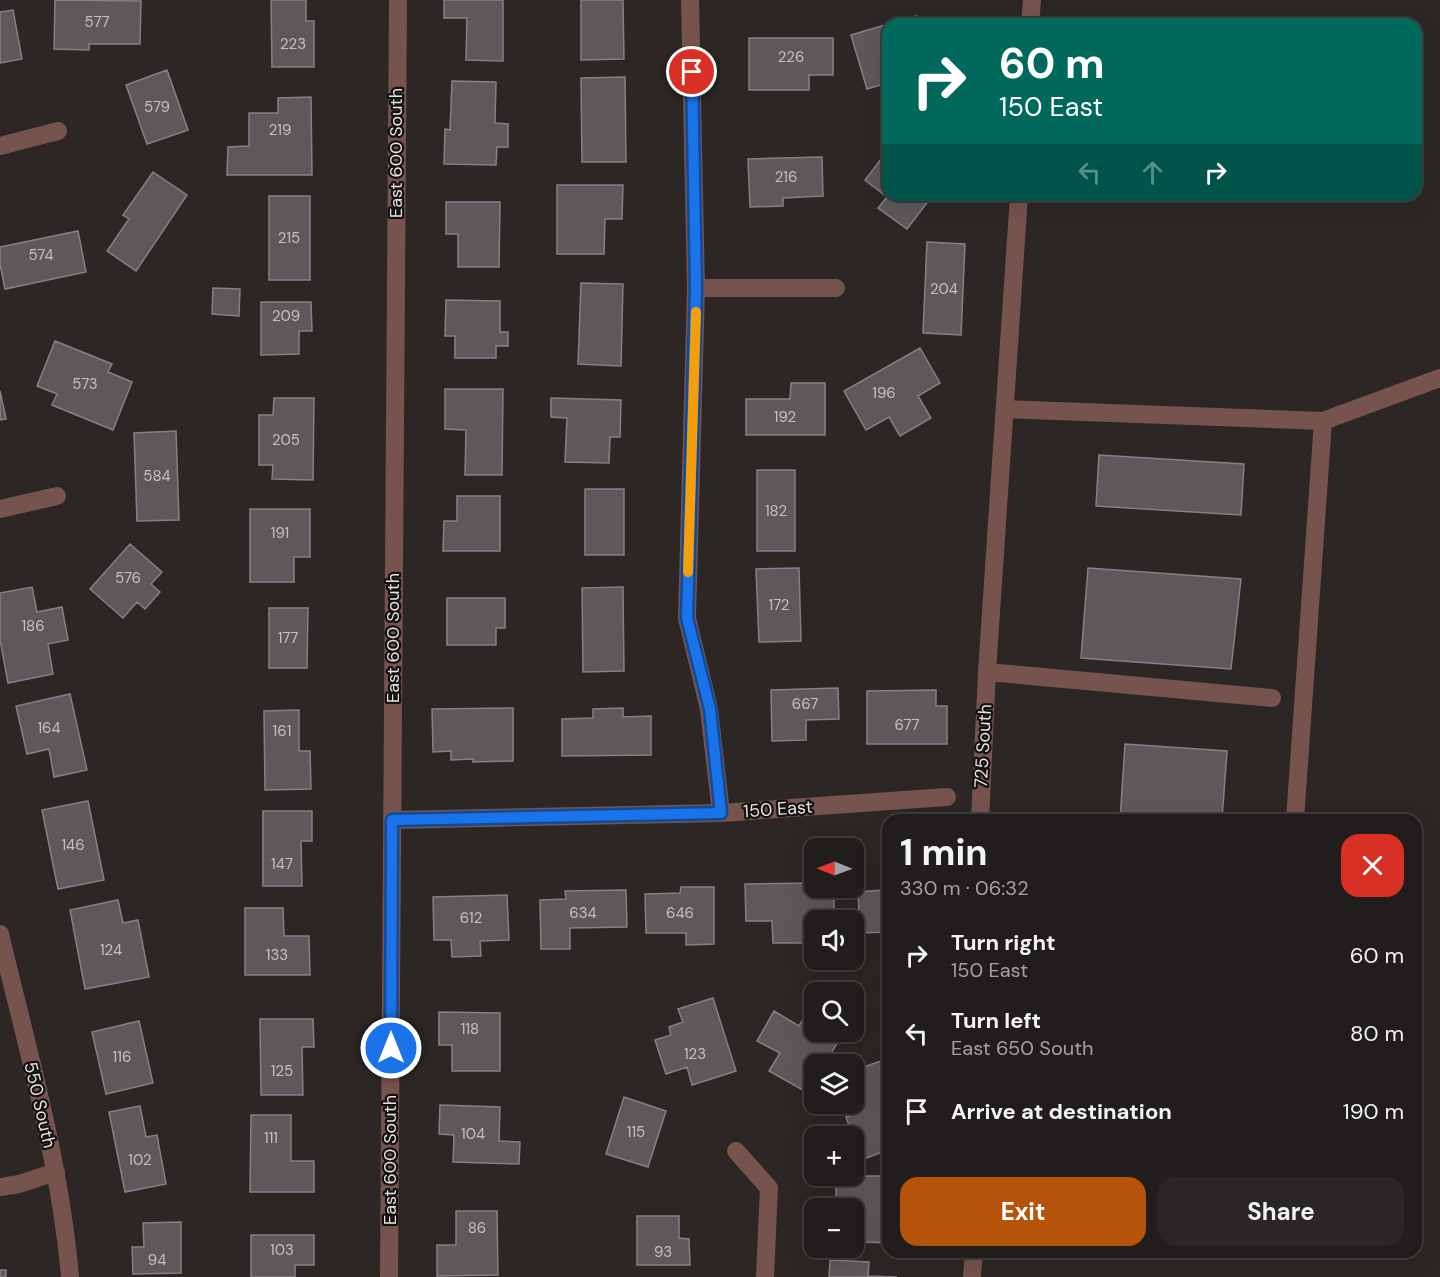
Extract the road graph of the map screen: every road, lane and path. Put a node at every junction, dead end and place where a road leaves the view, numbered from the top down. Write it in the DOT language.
graph roads {
  1 [pos="398,0"];
  2 [pos="690,0"];
  3 [pos="1032,0"];
  4 [pos="1030,18"];
  5 [pos="58,131"];
  6 [pos="0,146"];
  7 [pos="1019,201"];
  8 [pos="696,288"];
  9 [pos="836,288"];
  10 [pos="1440,378"];
  11 [pos="1005,409"];
  12 [pos="1323,421"];
  13 [pos="57,496"];
  14 [pos="0,509"];
  15 [pos="987,672"];
  16 [pos="1272,698"];
  17 [pos="947,797"];
  18 [pos="721,813"];
  19 [pos="980,814"];
  20 [pos="1295,814"];
  21 [pos="392,820"];
  22 [pos="0,934"];
  23 [pos="736,1151"];
  24 [pos="56,1172"];
  25 [pos="0,1187"];
  26 [pos="974,1258"];
  27 [pos="70,1277"];
  28 [pos="389,1277"];
  29 [pos="765,1277"];
  30 [pos="972,1277"];
  1 -- 21 [label="street, East 600 South"];
  2 -- 8 [label="street"];
  3 -- 4 [label="street"];
  5 -- 6 [label="street"];
  7 -- 11 [label="street, 725 South"];
  8 -- 9 [label="street"];
  8 -- 18 [label="street"];
  10 -- 12 [label="street"];
  11 -- 12 [label="street"];
  11 -- 15 [label="street, 725 South"];
  12 -- 20 [label="street"];
  13 -- 14 [label="street"];
  15 -- 16 [label="street"];
  15 -- 19 [label="street, 725 South"];
  17 -- 18 [label="street, 150 East"];
  18 -- 21 [label="street, 150 East"];
  21 -- 28 [label="street, East 600 South"];
  22 -- 24 [label="street, 550 South"];
  23 -- 29 [label="street"];
  24 -- 25 [label="street"];
  24 -- 27 [label="street, 550 South"];
  26 -- 30 [label="street"];
}
